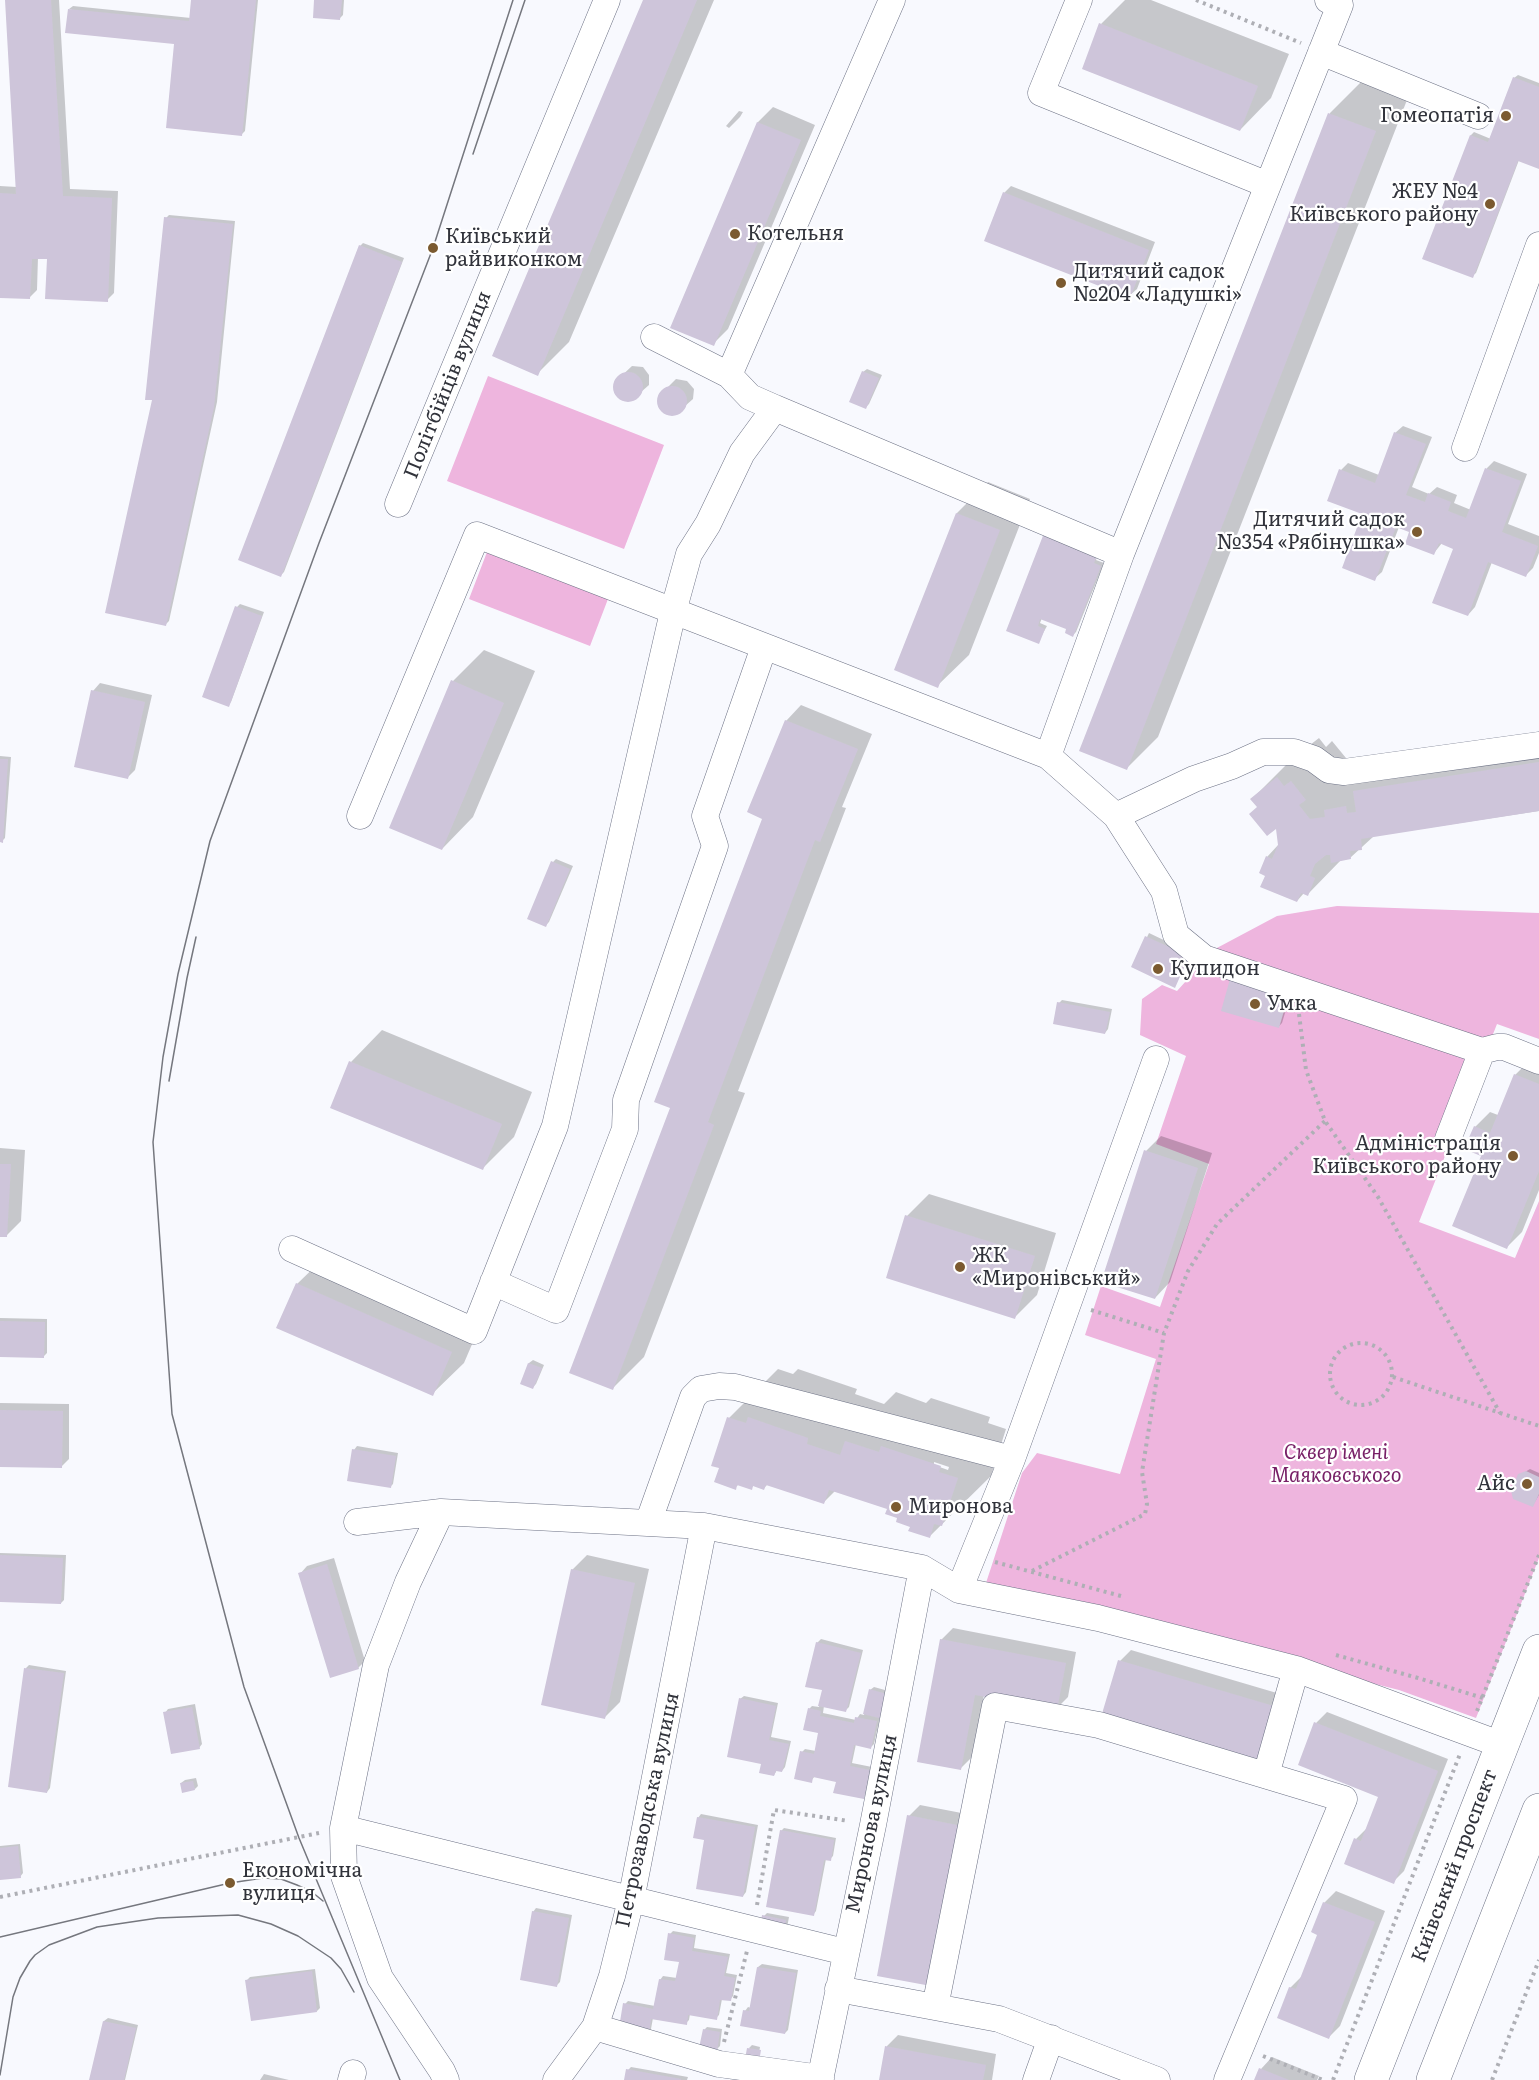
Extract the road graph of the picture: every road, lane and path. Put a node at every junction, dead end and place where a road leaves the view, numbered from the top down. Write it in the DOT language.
graph roads {
  1 [pos="607,0"];
  2 [pos="892,0"];
  3 [pos="1079,0"];
  4 [pos="1196,0"];
  5 [pos="1328,0"];
  6 [pos="1322,52"];
  7 [pos="1478,116"];
  8 [pos="1269,185"];
  9 [pos="1539,245"];
  10 [pos="1534,271"];
  11 [pos="654,337"];
  12 [pos="729,375"];
  13 [pos="775,408"];
  14 [pos="1464,448"];
  15 [pos="398,504"];
  16 [pos="1121,554"];
  17 [pos="673,612"];
  18 [pos="764,647"];
  19 [pos="1539,745"];
  20 [pos="1048,756"];
  21 [pos="360,816"];
  22 [pos="1116,816"];
  23 [pos="1296,987"];
  24 [pos="1482,1051"];
  25 [pos="1156,1059"];
  26 [pos="1539,1061"];
  27 [pos="1325,1121"];
  28 [pos="1448,1139"];
  29 [pos="292,1249"];
  30 [pos="493,1282"];
  31 [pos="1068,1303"];
  32 [pos="1164,1333"];
  33 [pos="1393,1377"];
  34 [pos="1500,1413"];
  35 [pos="1539,1426"];
  36 [pos="1012,1459"];
  37 [pos="441,1512"];
  38 [pos="357,1522"];
  39 [pos="648,1523"];
  40 [pos="704,1526"];
  41 [pos="1539,1556"];
  42 [pos="922,1568"];
  43 [pos="1032,1571"];
  44 [pos="959,1590"];
  45 [pos="1539,1651"];
  46 [pos="1296,1669"];
  47 [pos="1468,1732"];
  48 [pos="1502,1745"];
  49 [pos="1266,1775"];
  50 [pos="1539,1810"];
  51 [pos="873,1825"];
  52 [pos="344,1828"];
  53 [pos="0,1897"];
  54 [pos="631,1900"];
  55 [pos="753,1929"];
  56 [pos="846,1952"];
  57 [pos="1539,1960"];
  58 [pos="838,1989"];
  59 [pos="935,2007"];
  60 [pos="595,2027"];
  61 [pos="1051,2038"];
  62 [pos="1240,2047"];
  63 [pos="717,2072"];
  64 [pos="820,2079"];
  65 [pos="446,2080"];
  66 [pos="556,2080"];
  67 [pos="1036,2080"];
  68 [pos="1156,2080"];
  69 [pos="1227,2080"];
  70 [pos="1323,2080"];
  71 [pos="1332,2080"];
  72 [pos="1371,2080"];
  73 [pos="1433,2080"];
  74 [pos="1492,2080"];
  1 -- 15 [label="street, Політбійців вулиця"];
  2 -- 12 [label="street"];
  3 -- 8 [label="street"];
  4 -- 6 [label="path"];
  5 -- 6 [label="street"];
  6 -- 7 [label="street"];
  6 -- 8 [label="street"];
  8 -- 16 [label="street"];
  9 -- 10 [label="street"];
  10 -- 14 [label="street"];
  11 -- 12 [label="street"];
  12 -- 13 [label="street"];
  13 -- 16 [label="street"];
  13 -- 17 [label="street"];
  16 -- 20 [label="street"];
  17 -- 18 [label="street"];
  17 -- 21 [label="street"];
  17 -- 30 [label="street"];
  18 -- 20 [label="street"];
  18 -- 30 [label="street"];
  19 -- 22 [label="street"];
  20 -- 22 [label="street"];
  22 -- 23 [label="street"];
  23 -- 24 [label="street"];
  23 -- 27 [label="path"];
  24 -- 26 [label="street"];
  24 -- 28 [label="street"];
  25 -- 31 [label="street"];
  27 -- 32 [label="path"];
  27 -- 34 [label="path"];
  29 -- 30 [label="street"];
  31 -- 32 [label="path"];
  31 -- 36 [label="street"];
  32 -- 43 [label="path"];
  33 -- 33 [label="path"];
  33 -- 34 [label="path"];
  34 -- 35 [label="path"];
  36 -- 39 [label="street"];
  36 -- 44 [label="street"];
  37 -- 38 [label="street"];
  37 -- 39 [label="street"];
  37 -- 52 [label="street"];
  39 -- 40 [label="street"];
  40 -- 42 [label="street"];
  40 -- 54 [label="street, Петрозаводська вулиця"];
  41 -- 47 [label="path"];
  42 -- 44 [label="street"];
  42 -- 51 [label="street, Миронова вулиця"];
  44 -- 46 [label="street"];
  45 -- 48 [label="main road, Київський проспект"];
  46 -- 47 [label="street"];
  46 -- 49 [label="street"];
  47 -- 48 [label="street"];
  47 -- 71 [label="path"];
  48 -- 72 [label="main road, Київський проспект"];
  49 -- 59 [label="street"];
  49 -- 62 [label="street"];
  50 -- 73 [label="main road"];
  51 -- 55 [label="path"];
  51 -- 56 [label="street, Миронова вулиця"];
  52 -- 53 [label="path"];
  52 -- 54 [label="street"];
  52 -- 65 [label="street"];
  54 -- 55 [label="street"];
  54 -- 60 [label="street, Петрозаводська вулиця"];
  55 -- 56 [label="street"];
  55 -- 63 [label="path"];
  56 -- 58 [label="street, Миронова вулиця"];
  57 -- 74 [label="path"];
  58 -- 59 [label="street"];
  58 -- 64 [label="street, Миронова вулиця"];
  59 -- 61 [label="street"];
  60 -- 63 [label="street"];
  60 -- 66 [label="street, Петрозаводська вулиця"];
  61 -- 67 [label="street"];
  61 -- 68 [label="street"];
  62 -- 69 [label="street"];
  62 -- 70 [label="path"];
  63 -- 64 [label="street"];
}
